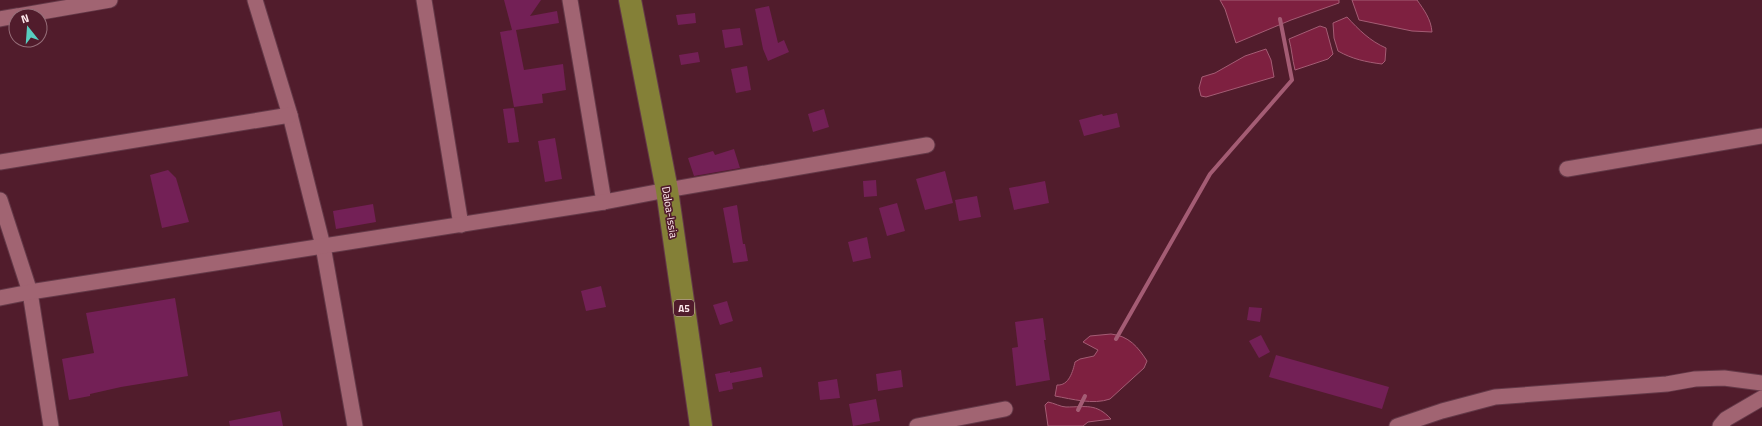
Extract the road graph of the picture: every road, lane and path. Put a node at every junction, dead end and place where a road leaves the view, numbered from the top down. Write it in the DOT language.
graph roads {
  1 [pos="110,0"];
  2 [pos="255,0"];
  3 [pos="424,0"];
  4 [pos="570,0"];
  5 [pos="630,0"];
  6 [pos="48,11"];
  7 [pos="290,115"];
  8 [pos="1762,136"];
  9 [pos="927,145"];
  10 [pos="0,162"];
  11 [pos="1568,169"];
  12 [pos="667,190"];
  13 [pos="0,200"];
  14 [pos="604,202"];
  15 [pos="461,225"];
  16 [pos="323,246"];
  17 [pos="30,292"];
  18 [pos="0,298"];
  19 [pos="1762,384"];
  20 [pos="1762,398"];
  21 [pos="1006,409"];
  22 [pos="51,426"];
  23 [pos="355,426"];
  24 [pos="701,426"];
  25 [pos="917,426"];
  26 [pos="1398,426"];
  27 [pos="1720,426"];
  1 -- 6 [label="street"];
  2 -- 7 [label="street"];
  3 -- 15 [label="street"];
  4 -- 14 [label="street"];
  5 -- 12 [label="main road, Daloa-Issia / A5"];
  7 -- 10 [label="street"];
  7 -- 16 [label="street"];
  8 -- 11 [label="street"];
  9 -- 12 [label="street"];
  12 -- 14 [label="street"];
  12 -- 24 [label="main road, Daloa-Issia / A5"];
  13 -- 17 [label="street"];
  14 -- 15 [label="street"];
  15 -- 16 [label="street"];
  16 -- 17 [label="street"];
  16 -- 23 [label="street"];
  17 -- 18 [label="street"];
  17 -- 22 [label="street"];
  19 -- 26 [label="street"];
  20 -- 27 [label="street"];
  21 -- 25 [label="street"];
}
